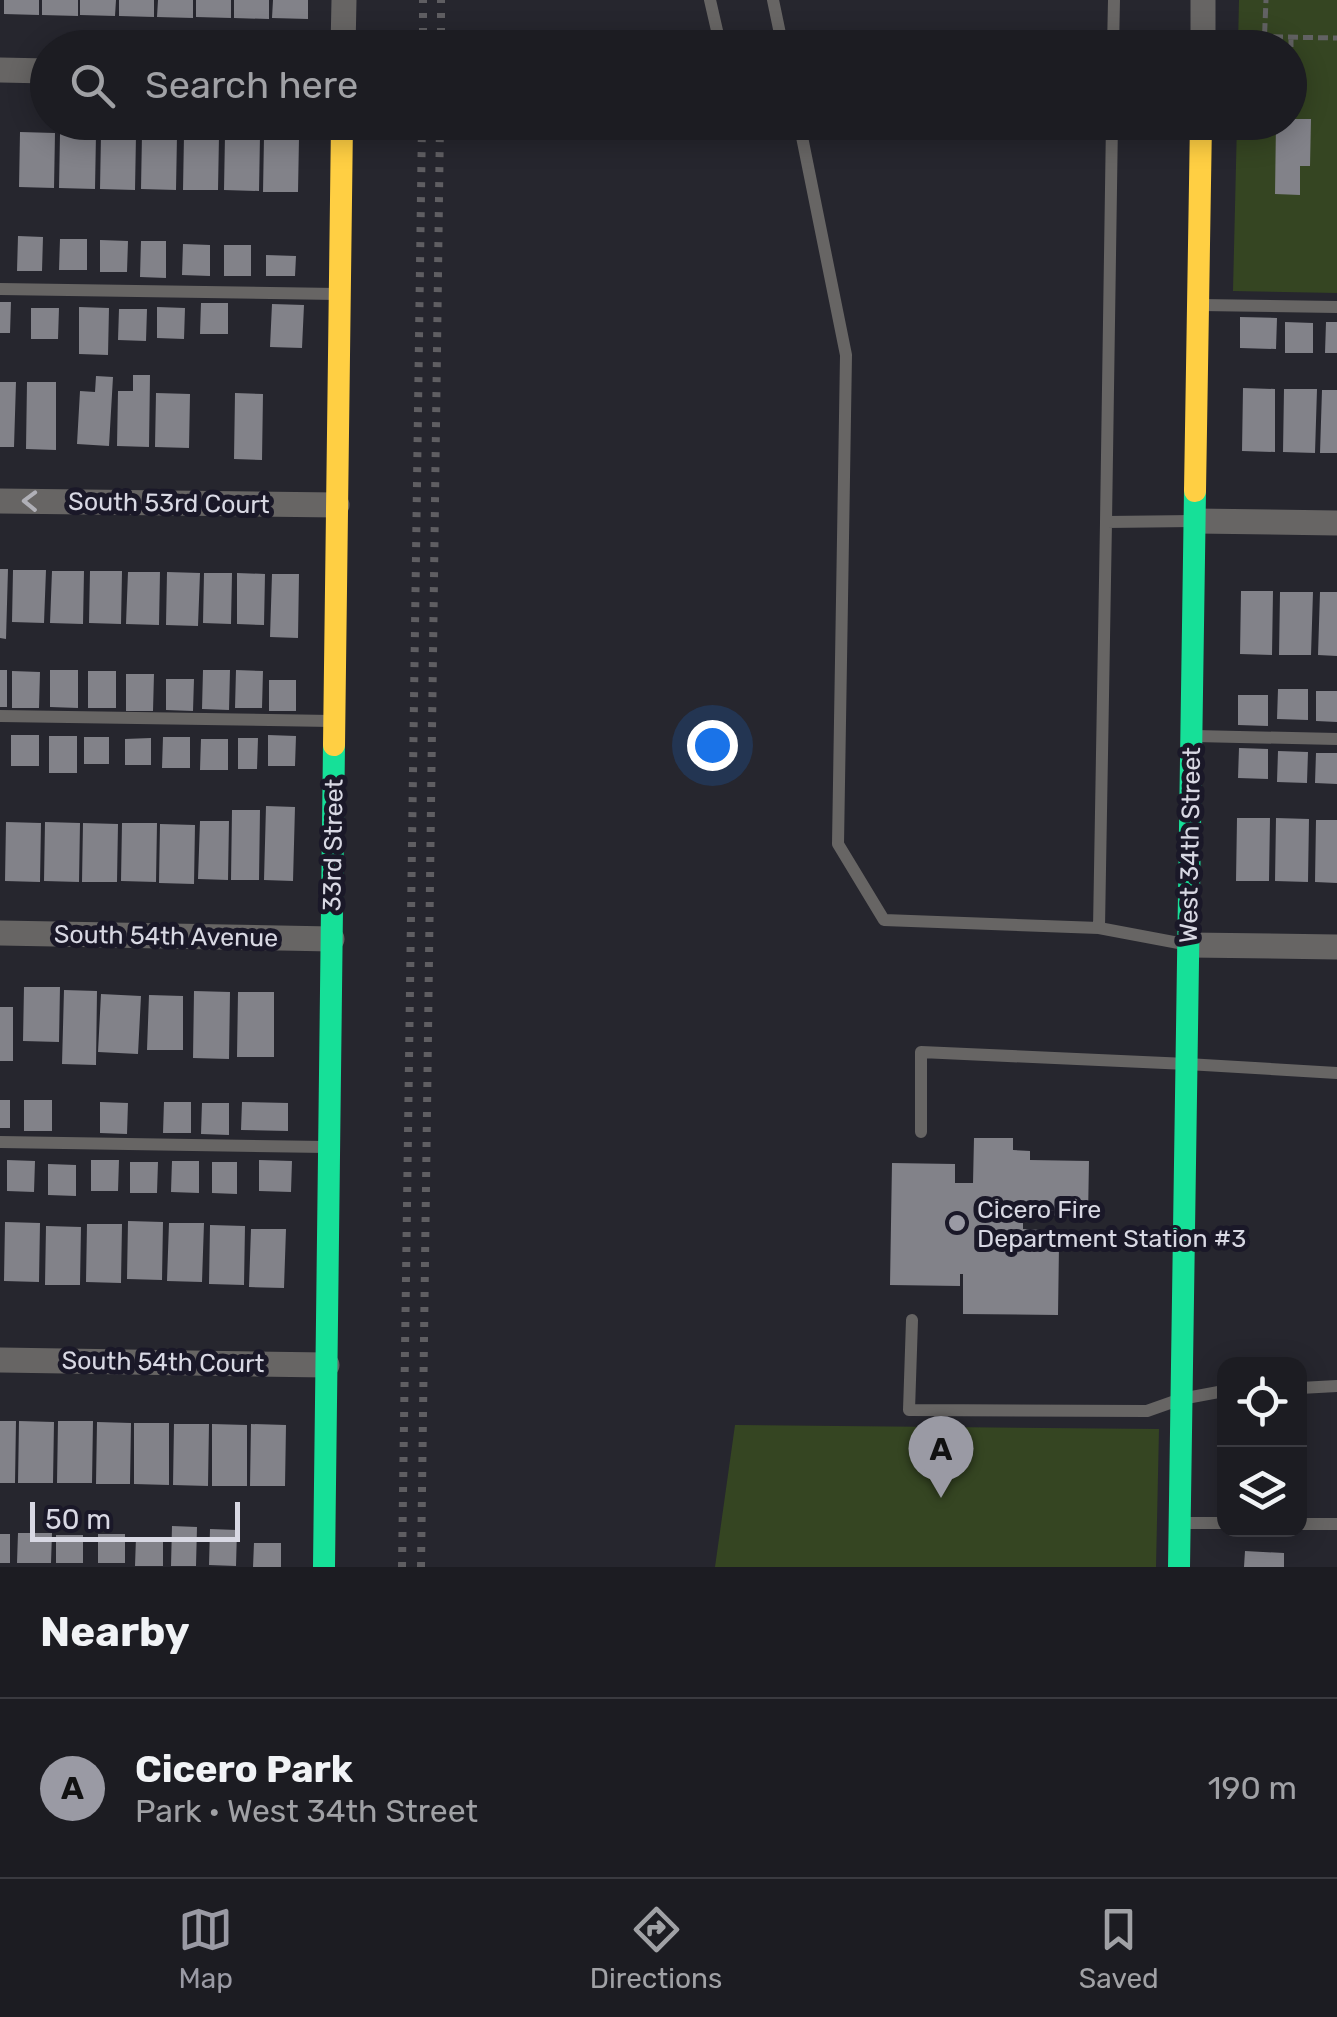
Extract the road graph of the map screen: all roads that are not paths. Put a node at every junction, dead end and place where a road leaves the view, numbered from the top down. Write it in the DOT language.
graph roads {
  1 [pos="344,0"];
  2 [pos="710,0"];
  3 [pos="773,0"];
  4 [pos="1114,0"];
  5 [pos="1203,0"];
  6 [pos="343,30"];
  7 [pos="717,30"];
  8 [pos="779,30"];
  9 [pos="1114,30"];
  10 [pos="1202,30"];
  11 [pos="0,70"];
  12 [pos="30,71"];
  13 [pos="342,140"];
  14 [pos="802,140"];
  15 [pos="1112,140"];
  16 [pos="1202,140"];
  17 [pos="0,289"];
  18 [pos="340,294"];
  19 [pos="1198,305"];
  20 [pos="1337,307"];
  21 [pos="0,501"];
  22 [pos="338,505"];
  23 [pos="1195,521"];
  24 [pos="1106,522"];
  25 [pos="1337,522"];
  26 [pos="0,716"];
  27 [pos="334,721"];
  28 [pos="1192,736"];
  29 [pos="1337,739"];
  30 [pos="1099,928"];
  31 [pos="0,934"];
  32 [pos="332,938"];
  33 [pos="1189,945"];
  34 [pos="1337,947"];
  35 [pos="1187,1064"];
  36 [pos="1337,1072"];
  37 [pos="920,1132"];
  38 [pos="0,1142"];
  39 [pos="329,1147"];
  40 [pos="912,1320"];
  41 [pos="0,1360"];
  42 [pos="326,1365"];
  43 [pos="1337,1386"];
  44 [pos="1307,1388"];
  45 [pos="1217,1392"];
  46 [pos="1181,1400"];
  47 [pos="1180,1523"];
  48 [pos="1217,1524"];
  49 [pos="1307,1524"];
  50 [pos="1337,1524"];
  51 [pos="324,1567"];
  52 [pos="1179,1567"];
  1 -- 6 [label="street"];
  2 -- 7 [label="lane"];
  3 -- 8 [label="lane"];
  4 -- 9 [label="lane"];
  5 -- 10 [label="street"];
  11 -- 12 [label="street"];
  13 -- 18 [label="street, 33rd Street"];
  14 -- 30 [label="lane"];
  15 -- 24 [label="lane"];
  16 -- 19 [label="street, West 34th Street"];
  17 -- 18 [label="lane"];
  18 -- 22 [label="street, 33rd Street"];
  19 -- 20 [label="lane"];
  19 -- 23 [label="street, West 34th Street"];
  22 -- 21 [label="street, South 53rd Court, one-way"];
  22 -- 27 [label="street, 33rd Street"];
  23 -- 24 [label="lane"];
  23 -- 25 [label="street"];
  23 -- 28 [label="street, West 34th Street"];
  24 -- 30 [label="lane"];
  26 -- 27 [label="lane"];
  27 -- 32 [label="street, 33rd Street"];
  28 -- 29 [label="lane"];
  28 -- 33 [label="street, West 34th Street"];
  30 -- 33 [label="lane"];
  31 -- 32 [label="street, South 54th Avenue"];
  32 -- 39 [label="street, 33rd Street"];
  33 -- 34 [label="street"];
  33 -- 35 [label="street, West 34th Street"];
  35 -- 36 [label="lane"];
  35 -- 37 [label="lane"];
  35 -- 46 [label="street, West 34th Street"];
  38 -- 39 [label="lane"];
  39 -- 42 [label="street, 33rd Street"];
  40 -- 46 [label="lane"];
  41 -- 42 [label="street, South 54th Court"];
  42 -- 51 [label="street, 33rd Street"];
  43 -- 44 [label="lane"];
  45 -- 46 [label="lane"];
  46 -- 47 [label="street, West 34th Street"];
  47 -- 48 [label="lane"];
  47 -- 52 [label="street, West 34th Street"];
  49 -- 50 [label="lane"];
}
